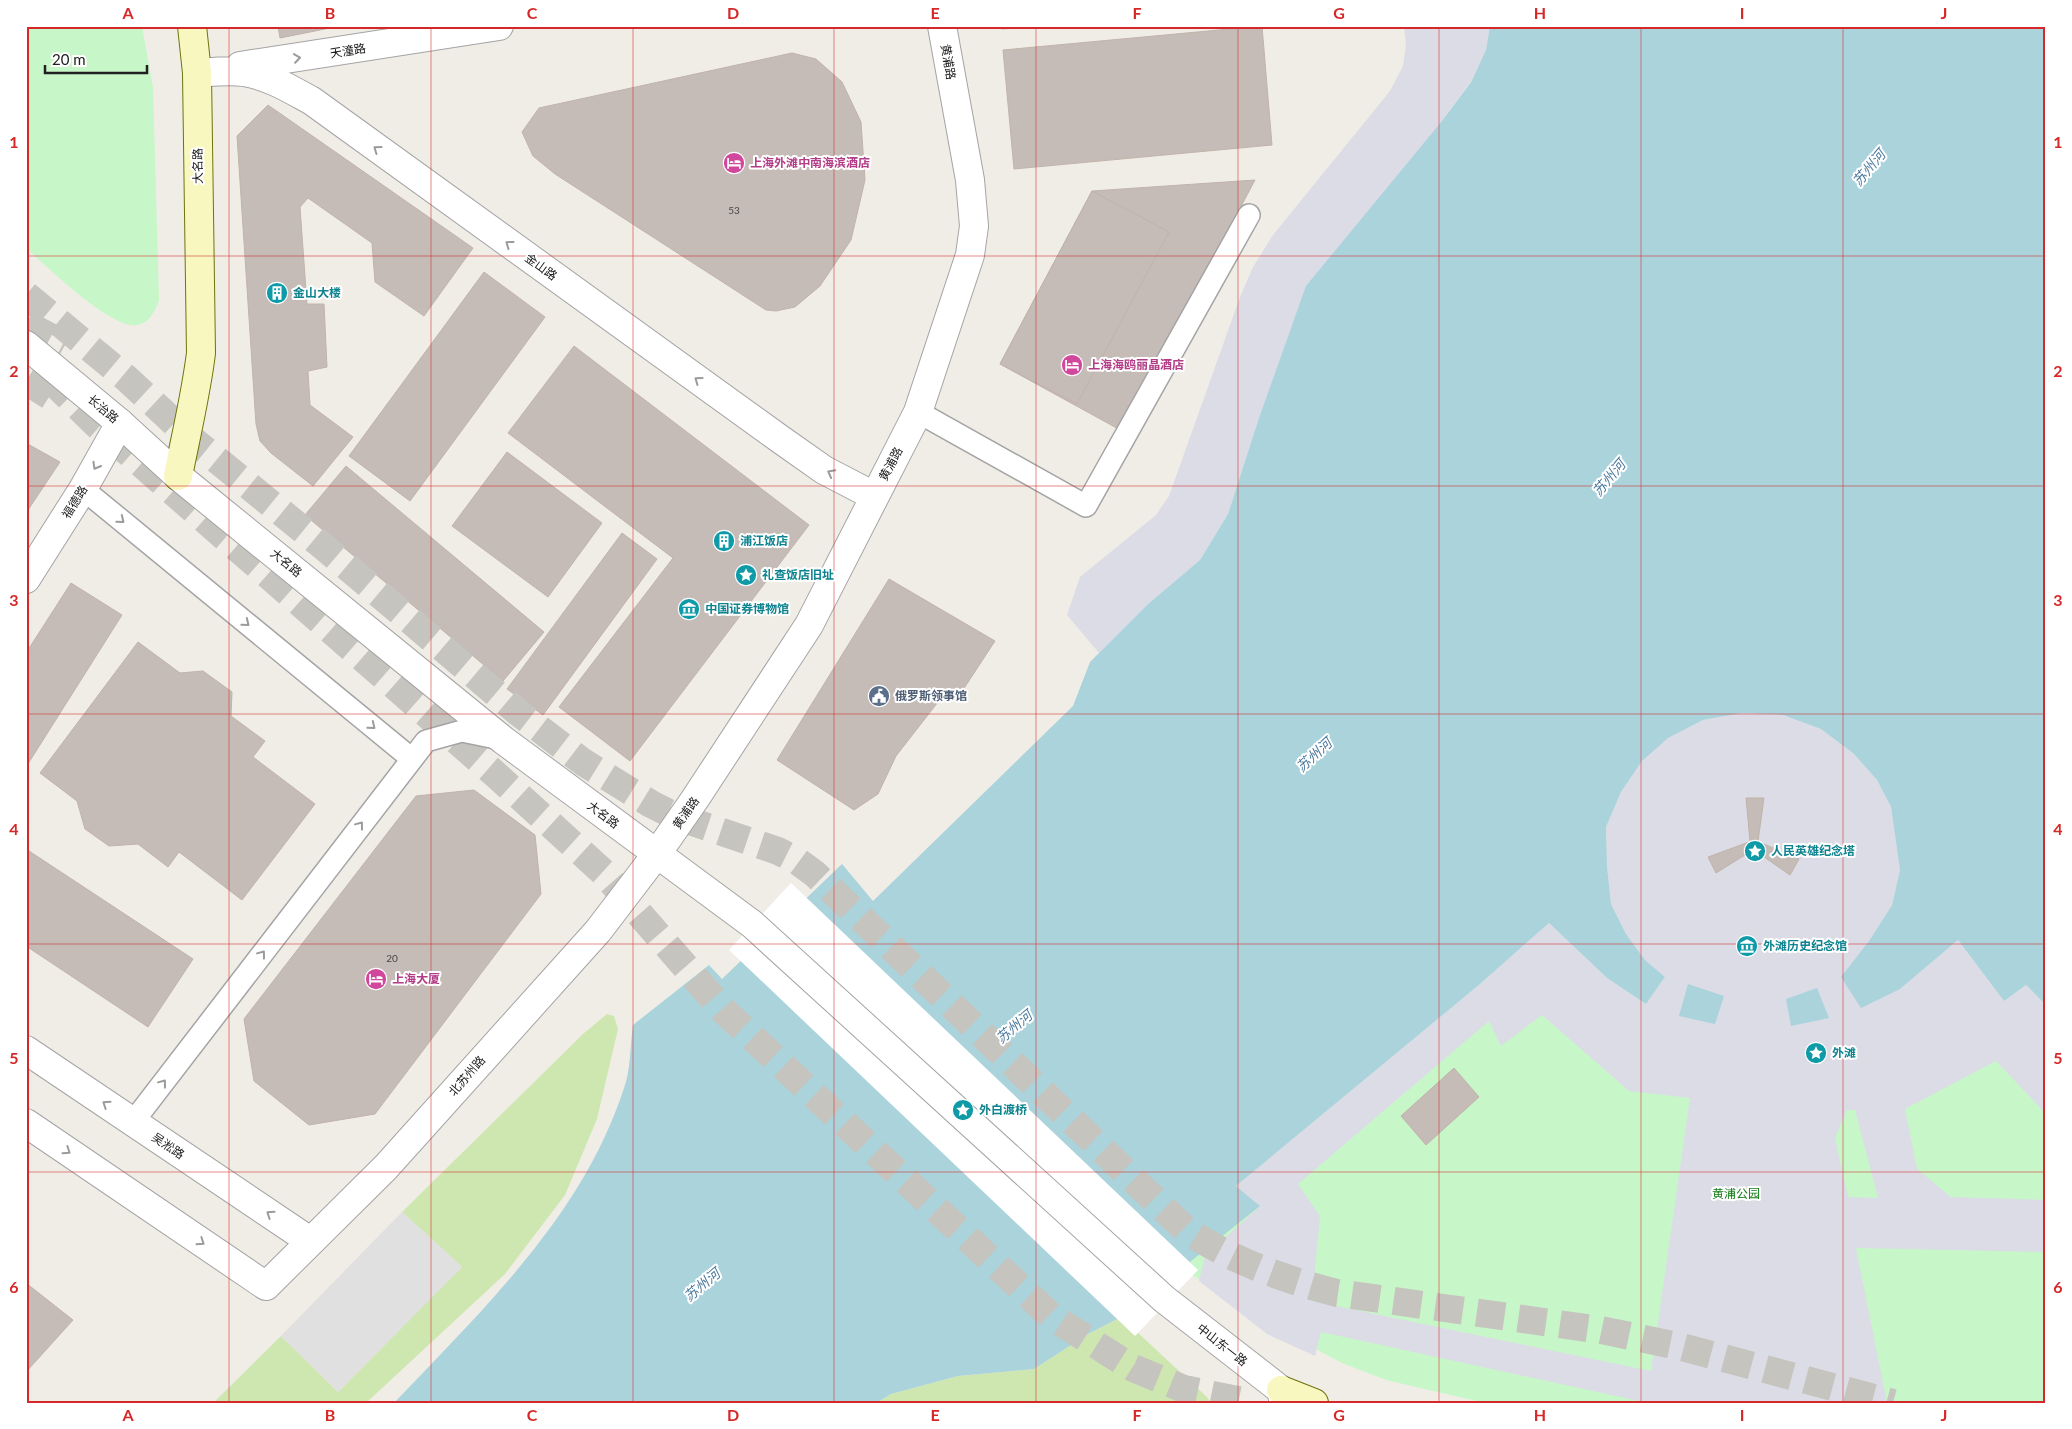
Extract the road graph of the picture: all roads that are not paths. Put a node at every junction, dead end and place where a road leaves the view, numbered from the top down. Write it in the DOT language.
graph roads {
  1 [pos="192,26"];
  2 [pos="499,26"];
  3 [pos="942,26"];
  4 [pos="197,73"];
  5 [pos="1249,215"];
  6 [pos="26,345"];
  7 [pos="918,412"];
  8 [pos="120,423"];
  9 [pos="178,476"];
  10 [pos="83,489"];
  11 [pos="874,496"];
  12 [pos="26,579"];
  13 [pos="503,740"];
  14 [pos="412,759"];
  15 [pos="656,855"];
  16 [pos="26,1050"];
  17 [pos="133,1122"];
  18 [pos="26,1123"];
  19 [pos="310,1241"];
  20 [pos="1164,1299"];
  21 [pos="1285,1399"];
  22 [pos="1314,1403"];
  1 -- 4 [label="main road, 大名路"];
  4 -- 2 [label="street, 天潼路, one-way"];
  3 -- 7 [label="street, 黄浦路"];
  4 -- 9 [label="main road, 大名路"];
  11 -- 4 [label="street, 金山路, one-way"];
  5 -- 7 [label="lane"];
  6 -- 8 [label="street, 长治路"];
  7 -- 11 [label="street, 黄浦路"];
  8 -- 9 [label="street, 长治路"];
  8 -- 10 [label="street, 福德路, one-way"];
  9 -- 13 [label="street, 大名路"];
  10 -- 12 [label="street, 福德路"];
  10 -- 14 [label="lane, one-way"];
  11 -- 15 [label="street, 黄浦路"];
  13 -- 14 [label="lane"];
  13 -- 15 [label="street, 大名路"];
  17 -- 14 [label="lane, one-way"];
  15 -- 19 [label="street, 北苏州路"];
  15 -- 20 [label="street, 大名路"];
  17 -- 16 [label="street, 吴淞路, one-way"];
  19 -- 17 [label="street, 吴淞路, one-way"];
  18 -- 19 [label="street, 北苏州路, one-way"];
  20 -- 21 [label="street, 中山东一路"];
  21 -- 22 [label="main road, 中山东一路"];
}
